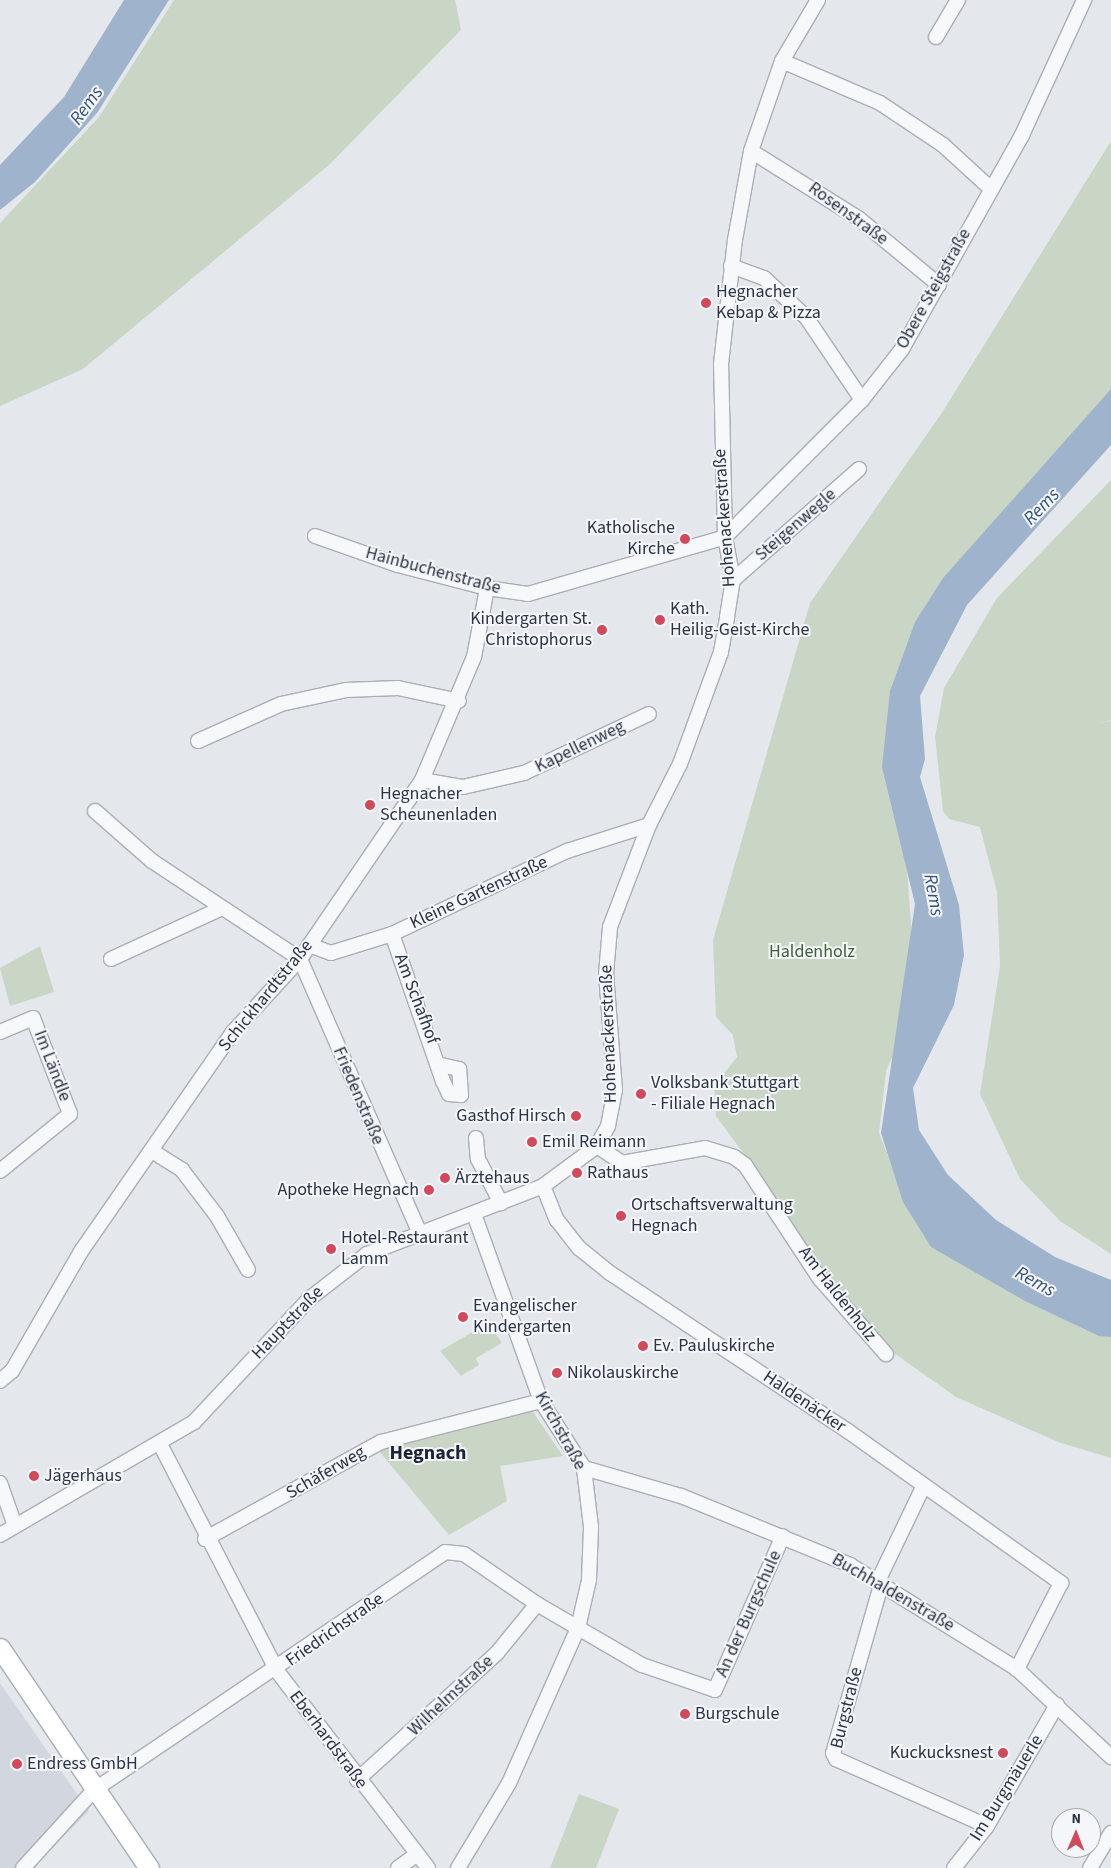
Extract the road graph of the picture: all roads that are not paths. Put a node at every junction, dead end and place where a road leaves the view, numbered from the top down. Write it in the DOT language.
graph roads {
  1 [pos="818,0"];
  2 [pos="958,0"];
  3 [pos="1084,0"];
  4 [pos="936,38"];
  5 [pos="782,61"];
  6 [pos="751,151"];
  7 [pos="989,188"];
  8 [pos="731,266"];
  9 [pos="939,285"];
  10 [pos="862,400"];
  11 [pos="859,469"];
  12 [pos="315,536"];
  13 [pos="725,537"];
  14 [pos="733,580"];
  15 [pos="487,588"];
  16 [pos="459,701"];
  17 [pos="649,714"];
  18 [pos="198,741"];
  19 [pos="422,780"];
  20 [pos="95,811"];
  21 [pos="650,826"];
  22 [pos="222,908"];
  23 [pos="392,934"];
  24 [pos="309,945"];
  25 [pos="112,959"];
  26 [pos="300,959"];
  27 [pos="0,1032"];
  28 [pos="440,1065"];
  29 [pos="476,1138"];
  30 [pos="597,1146"];
  31 [pos="152,1151"];
  32 [pos="0,1171"];
  33 [pos="543,1186"];
  34 [pos="501,1203"];
  35 [pos="474,1214"];
  36 [pos="419,1232"];
  37 [pos="248,1270"];
  38 [pos="886,1354"];
  39 [pos="0,1381"];
  40 [pos="541,1401"];
  41 [pos="160,1444"];
  42 [pos="584,1468"];
  43 [pos="0,1483"];
  44 [pos="924,1486"];
  45 [pos="14,1523"];
  46 [pos="0,1535"];
  47 [pos="783,1536"];
  48 [pos="205,1539"];
  49 [pos="879,1583"];
  50 [pos="537,1604"];
  51 [pos="578,1628"];
  52 [pos="0,1648"];
  53 [pos="1017,1669"];
  54 [pos="277,1670"];
  55 [pos="1057,1705"];
  56 [pos="1111,1758"];
  57 [pos="358,1780"];
  58 [pos="94,1790"];
  59 [pos="987,1826"];
  60 [pos="1111,1833"];
  61 [pos="416,1855"];
  62 [pos="22,1868"];
  63 [pos="149,1868"];
  64 [pos="398,1868"];
  65 [pos="428,1868"];
  66 [pos="458,1868"];
  67 [pos="954,1868"];
  68 [pos="1090,1868"];
  1 -- 5 [label="street, Hohenackerstraße"];
  2 -- 4 [label="street"];
  3 -- 7 [label="street, Obere Steigstraße"];
  5 -- 6 [label="street, Hohenackerstraße"];
  5 -- 7 [label="street"];
  6 -- 8 [label="street, Hohenackerstraße"];
  6 -- 9 [label="street, Rosenstraße"];
  7 -- 9 [label="street, Obere Steigstraße"];
  8 -- 10 [label="street"];
  8 -- 13 [label="street, Hohenackerstraße"];
  9 -- 10 [label="street, Obere Steigstraße"];
  10 -- 13 [label="street, Obere Steigstraße"];
  11 -- 14 [label="street, Steigenwegle"];
  12 -- 15 [label="street, Hainbuchenstraße"];
  13 -- 14 [label="street, Hohenackerstraße"];
  13 -- 15 [label="street, Hainbuchenstraße"];
  14 -- 21 [label="street, Hohenackerstraße"];
  15 -- 16 [label="street, Schickhardtstraße"];
  16 -- 18 [label="street"];
  16 -- 19 [label="street, Schickhardtstraße"];
  17 -- 19 [label="street, Kapellenweg"];
  19 -- 24 [label="street, Schickhardtstraße"];
  20 -- 22 [label="street"];
  21 -- 23 [label="street, Kleine Gartenstraße"];
  21 -- 30 [label="street, Hohenackerstraße"];
  22 -- 25 [label="street"];
  22 -- 26 [label="street"];
  23 -- 24 [label="street, Kleine Gartenstraße"];
  23 -- 28 [label="street, Am Schafhof"];
  24 -- 26 [label="street, Schickhardtstraße"];
  26 -- 31 [label="street, Schickhardtstraße"];
  26 -- 36 [label="street, Friedenstraße"];
  27 -- 32 [label="street, Im Ländle"];
  29 -- 34 [label="street"];
  30 -- 33 [label="street, Hauptstraße"];
  30 -- 38 [label="street, Am Haldenholz"];
  31 -- 37 [label="street"];
  31 -- 39 [label="street, Schickhardtstraße"];
  33 -- 34 [label="street, Hauptstraße"];
  33 -- 44 [label="street, Haldenäcker"];
  34 -- 35 [label="street, Hauptstraße"];
  35 -- 36 [label="street, Hauptstraße"];
  35 -- 40 [label="street, Kirchstraße"];
  36 -- 41 [label="street, Hauptstraße"];
  40 -- 42 [label="street, Kirchstraße"];
  40 -- 48 [label="street, Schäferweg"];
  41 -- 45 [label="street, Hauptstraße"];
  41 -- 48 [label="street, Eberhardstraße"];
  42 -- 47 [label="street, Buchhaldenstraße"];
  42 -- 51 [label="street, Kirchstraße"];
  43 -- 45 [label="street"];
  44 -- 49 [label="street, Burgstraße"];
  44 -- 53 [label="street, Haldenäcker"];
  45 -- 46 [label="street, Hauptstraße"];
  47 -- 49 [label="street, Buchhaldenstraße"];
  47 -- 51 [label="street, An der Burgschule"];
  48 -- 54 [label="street, Eberhardstraße"];
  49 -- 53 [label="street, Buchhaldenstraße"];
  49 -- 59 [label="street, Burgstraße"];
  50 -- 51 [label="street, Friedrichstraße"];
  50 -- 54 [label="street, Friedrichstraße"];
  50 -- 57 [label="street, Wilhelmstraße"];
  51 -- 66 [label="street, Kirchstraße"];
  52 -- 58 [label="main road"];
  53 -- 55 [label="street, Buchhaldenstraße"];
  54 -- 57 [label="street, Eberhardstraße"];
  54 -- 58 [label="street, Friedrichstraße"];
  55 -- 56 [label="street, Buchhaldenstraße"];
  55 -- 59 [label="street, Im Burgmäuerle"];
  57 -- 61 [label="street, Eberhardstraße"];
  58 -- 62 [label="street, Friedrichstraße"];
  58 -- 63 [label="main road"];
  59 -- 67 [label="street, Im Burgmäuerle"];
  60 -- 68 [label="street"];
  61 -- 64 [label="street"];
  61 -- 65 [label="street, Eberhardstraße"];
}
